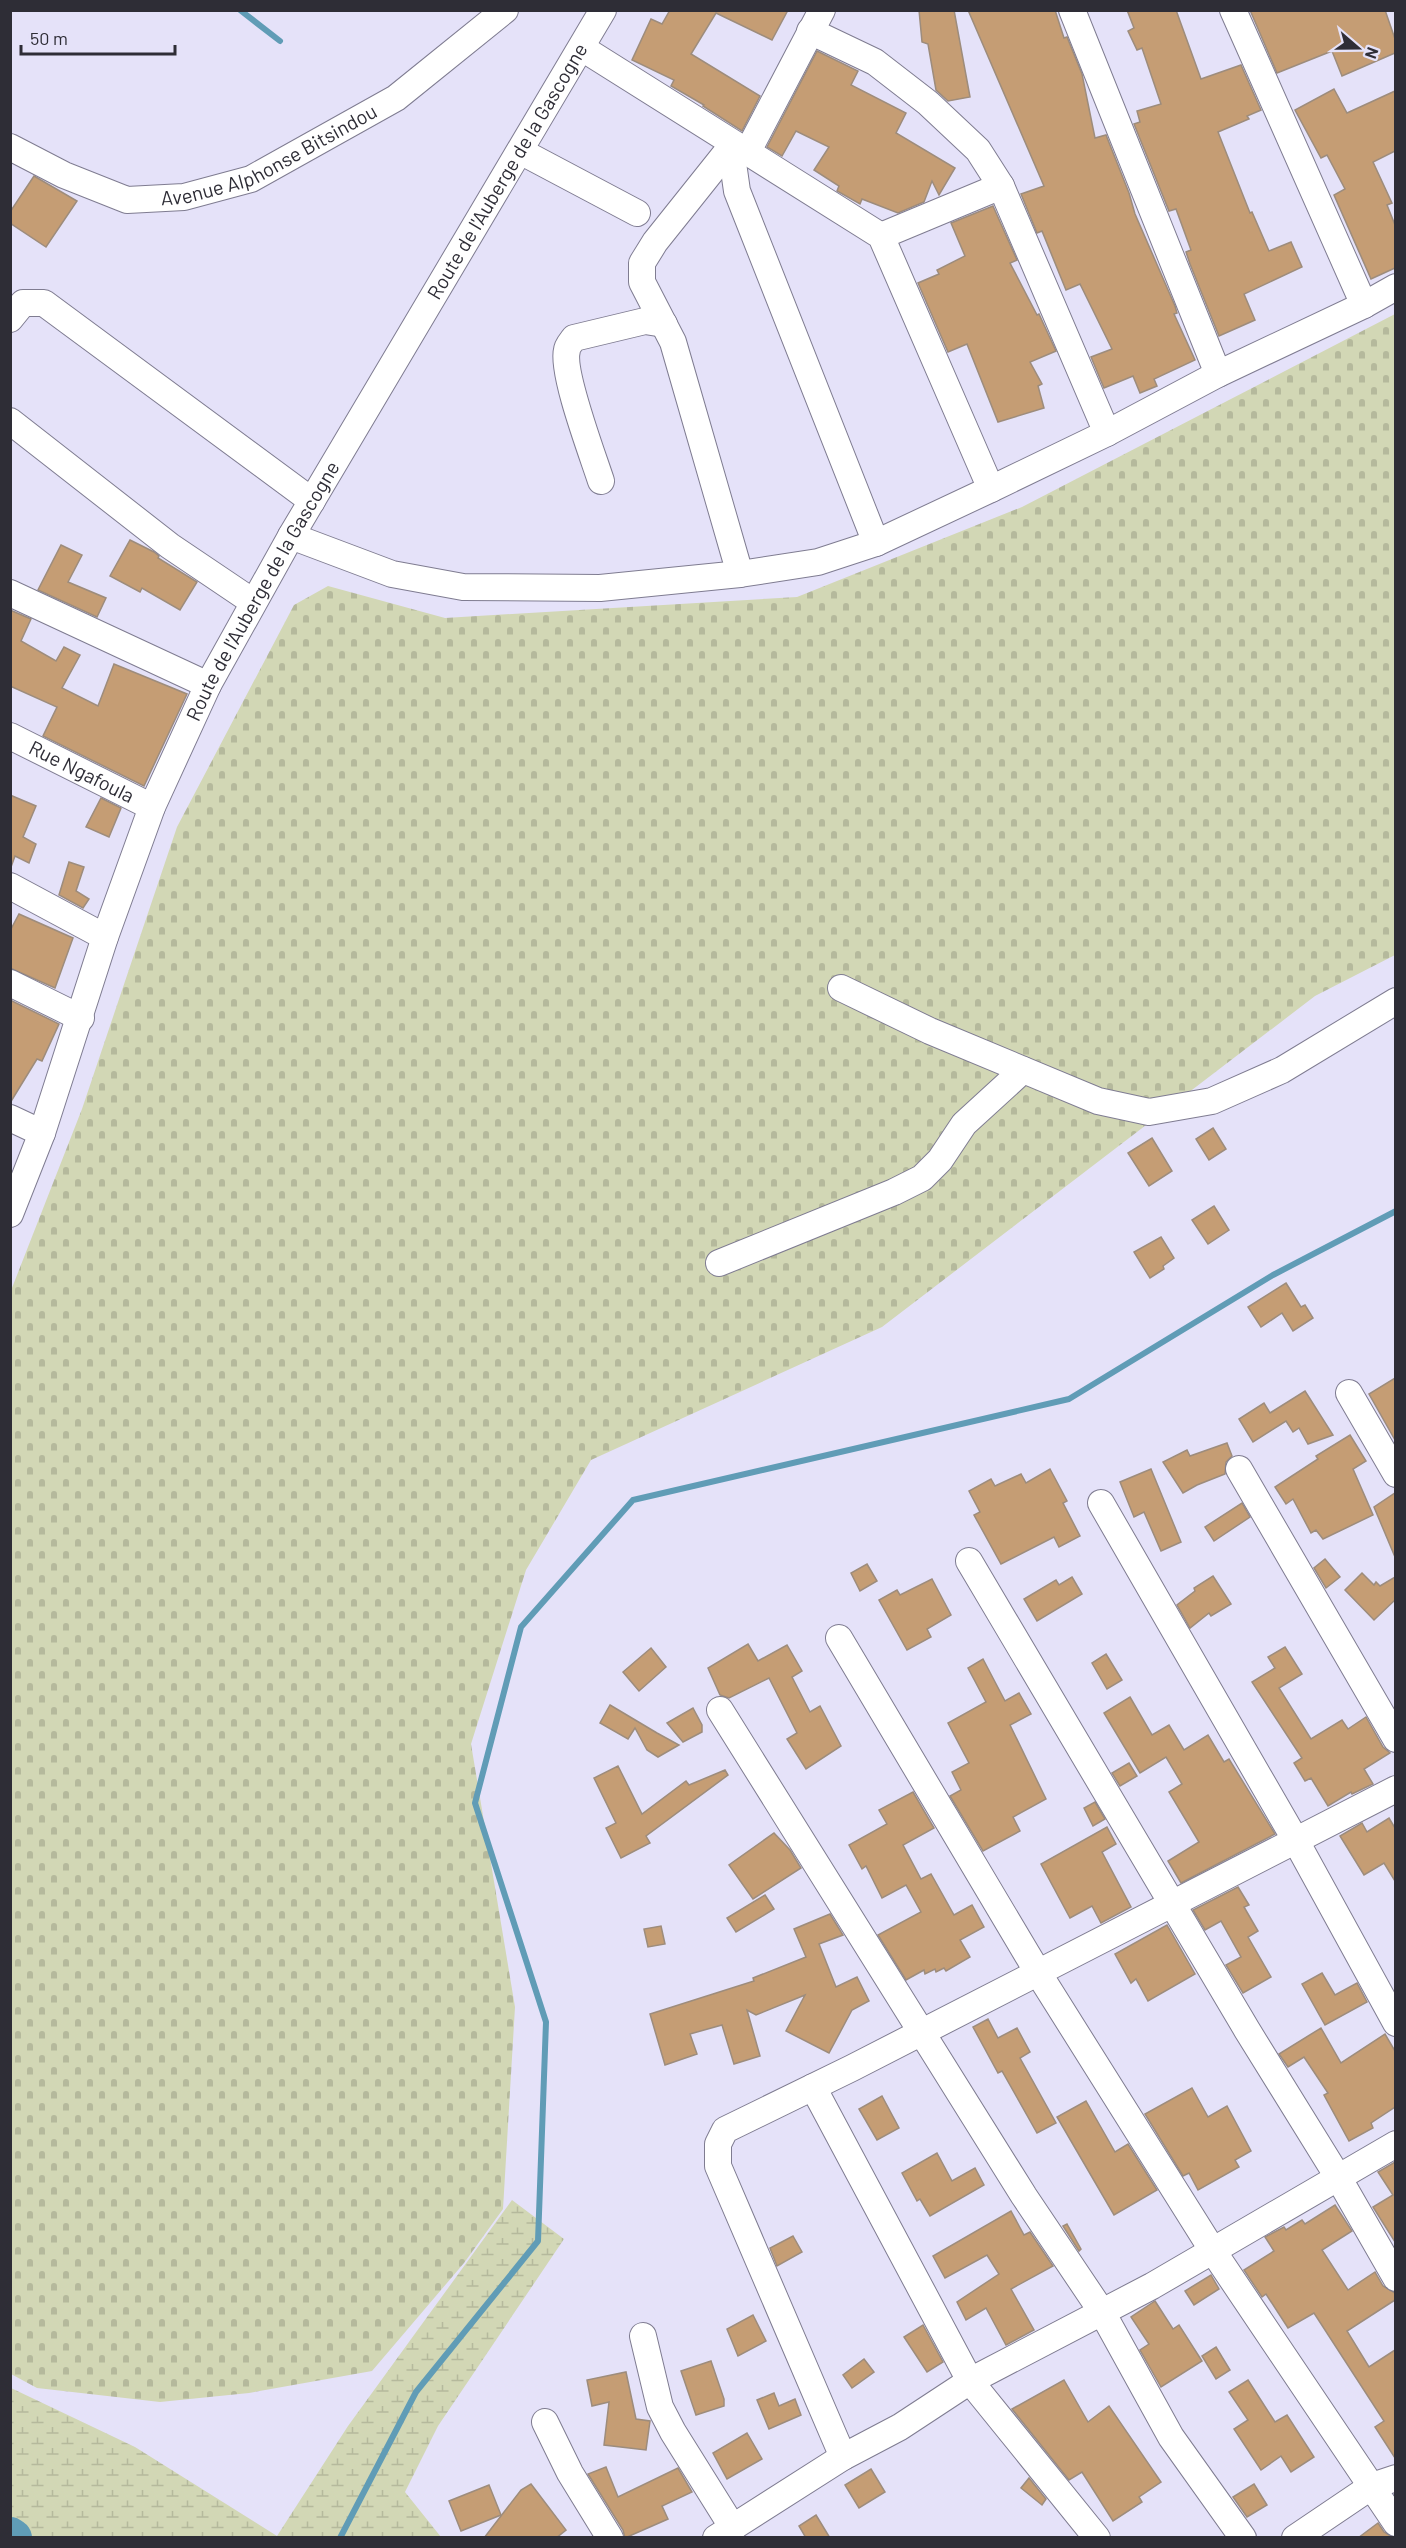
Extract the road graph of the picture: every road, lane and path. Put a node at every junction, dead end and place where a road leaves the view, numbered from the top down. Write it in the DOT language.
graph roads {
  1 [pos="505,10"];
  2 [pos="603,10"];
  3 [pos="1072,10"];
  4 [pos="1233,10"];
  5 [pos="816,21"];
  6 [pos="582,48"];
  7 [pos="10,147"];
  8 [pos="736,148"];
  9 [pos="520,151"];
  10 [pos="1001,186"];
  11 [pos="636,213"];
  12 [pos="881,236"];
  13 [pos="1395,287"];
  14 [pos="1364,305"];
  15 [pos="10,319"];
  16 [pos="664,324"];
  17 [pos="1218,374"];
  18 [pos="10,421"];
  19 [pos="1107,433"];
  20 [pos="601,481"];
  21 [pos="991,489"];
  22 [pos="312,501"];
  23 [pos="291,536"];
  24 [pos="876,543"];
  25 [pos="740,574"];
  26 [pos="10,592"];
  27 [pos="253,602"];
  28 [pos="208,685"];
  29 [pos="10,736"];
  30 [pos="152,807"];
  31 [pos="10,886"];
  32 [pos="105,937"];
  33 [pos="10,982"];
  34 [pos="841,988"];
  35 [pos="1395,1001"];
  36 [pos="81,1018"];
  37 [pos="1023,1070"];
  38 [pos="10,1118"];
  39 [pos="42,1133"];
  40 [pos="10,1214"];
  41 [pos="719,1263"];
  42 [pos="1349,1393"];
  43 [pos="1239,1469"];
  44 [pos="1395,1474"];
  45 [pos="1101,1503"];
  46 [pos="969,1561"];
  47 [pos="839,1638"];
  48 [pos="720,1710"];
  49 [pos="1395,1739"];
  50 [pos="1395,1789"];
  51 [pos="1296,1840"];
  52 [pos="1172,1904"];
  53 [pos="1037,1971"];
  54 [pos="1395,2023"];
  55 [pos="921,2032"];
  56 [pos="813,2087"];
  57 [pos="1395,2144"];
  58 [pos="1338,2177"];
  59 [pos="1213,2251"];
  60 [pos="1395,2278"];
  61 [pos="1102,2312"];
  62 [pos="643,2336"];
  63 [pos="970,2381"];
  64 [pos="544,2422"];
  65 [pos="843,2457"];
  66 [pos="1384,2482"];
  67 [pos="1395,2523"];
  68 [pos="725,2533"];
  69 [pos="610,2538"];
  70 [pos="1097,2538"];
  71 [pos="1243,2538"];
  72 [pos="1295,2538"];
  1 -- 7 [label="street, Avenue Alphonse Bitsindou"];
  2 -- 6 [label="street, Route de l'Auberge de la Gascogne"];
  3 -- 17 [label="street"];
  4 -- 14 [label="street"];
  5 -- 8 [label="street"];
  5 -- 10 [label="street"];
  6 -- 8 [label="street"];
  6 -- 9 [label="street, Route de l'Auberge de la Gascogne"];
  8 -- 12 [label="street"];
  8 -- 16 [label="street"];
  8 -- 24 [label="street"];
  9 -- 11 [label="street"];
  9 -- 22 [label="street, Route de l'Auberge de la Gascogne"];
  10 -- 12 [label="street"];
  10 -- 19 [label="street"];
  12 -- 21 [label="street"];
  13 -- 14 [label="street"];
  14 -- 17 [label="street"];
  15 -- 22 [label="street"];
  16 -- 20 [label="street"];
  16 -- 25 [label="street"];
  17 -- 19 [label="street"];
  18 -- 27 [label="street"];
  19 -- 21 [label="street"];
  21 -- 24 [label="street"];
  22 -- 23 [label="street, Route de l'Auberge de la Gascogne"];
  23 -- 25 [label="street"];
  23 -- 27 [label="street, Route de l'Auberge de la Gascogne"];
  24 -- 25 [label="street"];
  26 -- 28 [label="street"];
  27 -- 28 [label="street, Route de l'Auberge de la Gascogne"];
  28 -- 30 [label="street, Route de l'Auberge de la Gascogne"];
  29 -- 30 [label="street, Rue Ngafoula"];
  30 -- 32 [label="street, Route de l'Auberge de la Gascogne"];
  31 -- 32 [label="street"];
  32 -- 36 [label="street, Route de l'Auberge de la Gascogne"];
  33 -- 36 [label="street"];
  34 -- 37 [label="street"];
  35 -- 37 [label="street"];
  36 -- 39 [label="street, Route de l'Auberge de la Gascogne"];
  37 -- 41 [label="street"];
  38 -- 39 [label="street"];
  39 -- 40 [label="street, Route de l'Auberge de la Gascogne"];
  42 -- 44 [label="street"];
  43 -- 49 [label="street"];
  45 -- 51 [label="street"];
  46 -- 52 [label="street"];
  47 -- 53 [label="street"];
  48 -- 55 [label="street"];
  50 -- 51 [label="street"];
  51 -- 52 [label="street"];
  51 -- 54 [label="street"];
  52 -- 53 [label="street"];
  52 -- 58 [label="street"];
  53 -- 55 [label="street"];
  53 -- 59 [label="street"];
  55 -- 56 [label="street"];
  55 -- 61 [label="street"];
  56 -- 63 [label="street"];
  56 -- 65 [label="street"];
  57 -- 58 [label="street"];
  58 -- 59 [label="street"];
  58 -- 60 [label="street"];
  59 -- 61 [label="street"];
  59 -- 66 [label="street"];
  61 -- 63 [label="street"];
  61 -- 71 [label="street"];
  62 -- 68 [label="street"];
  63 -- 65 [label="street"];
  63 -- 70 [label="street"];
  64 -- 69 [label="street"];
  65 -- 68 [label="street"];
  66 -- 67 [label="street"];
  66 -- 72 [label="street"];
}
